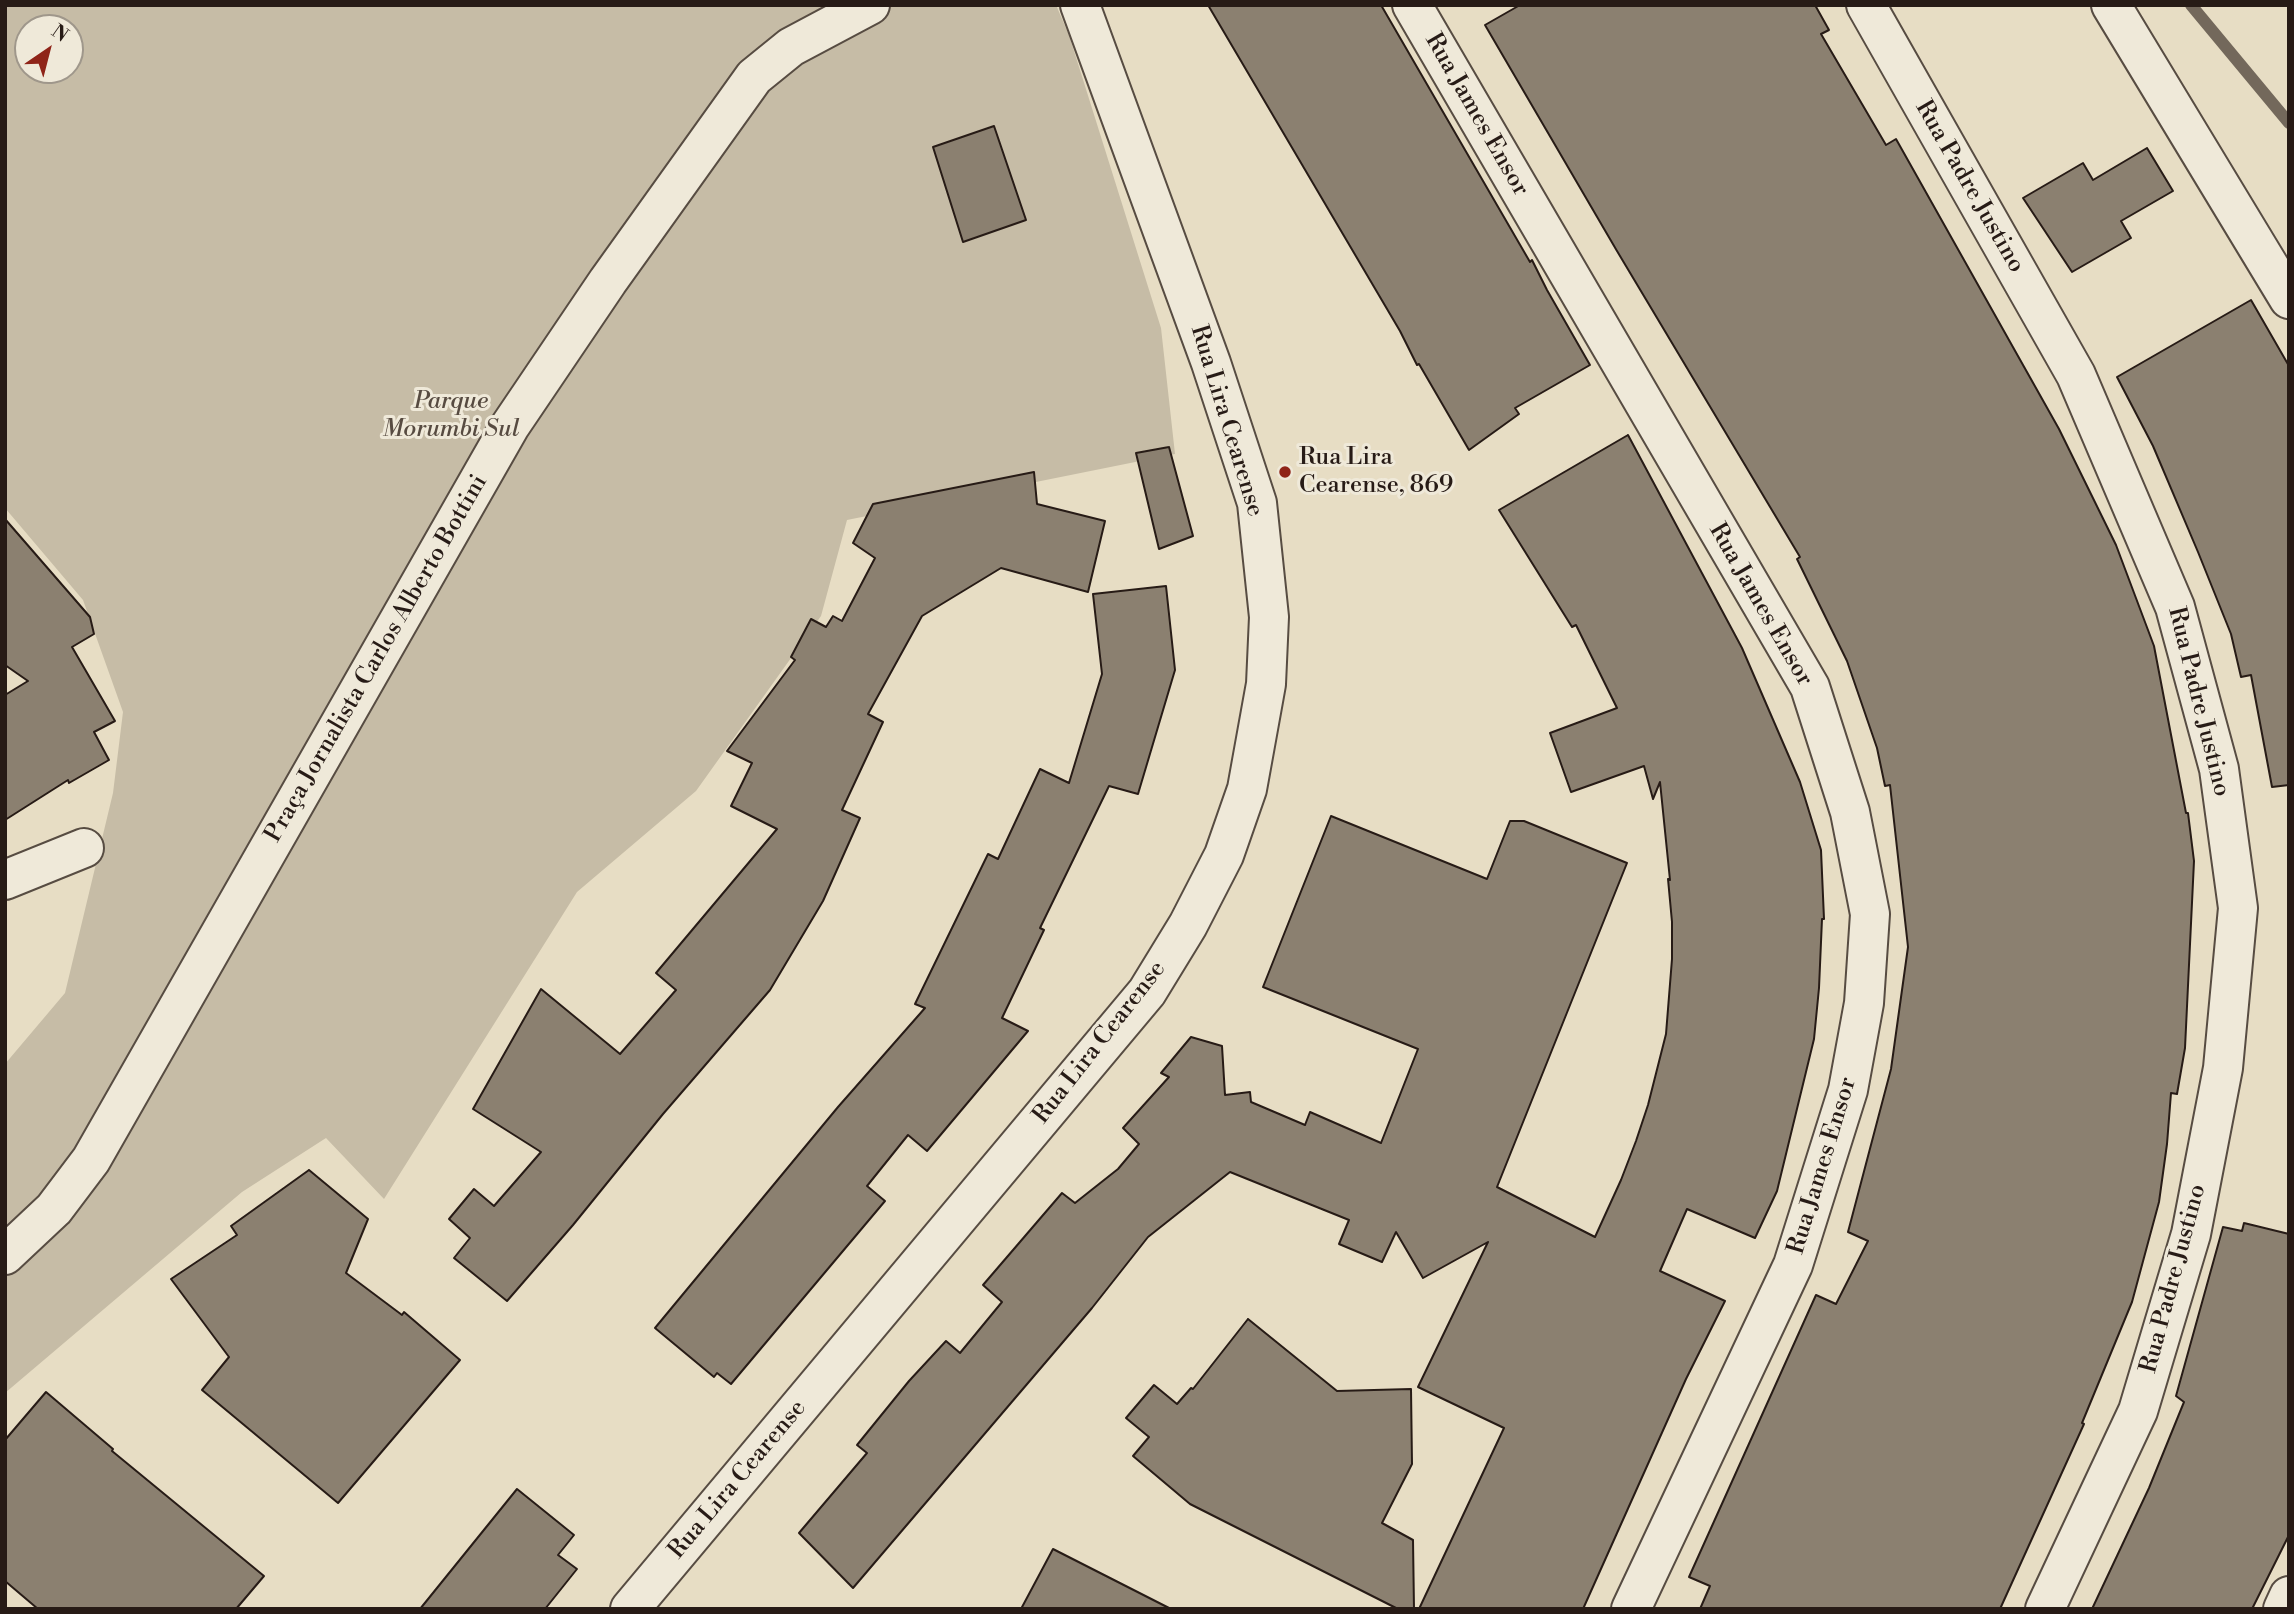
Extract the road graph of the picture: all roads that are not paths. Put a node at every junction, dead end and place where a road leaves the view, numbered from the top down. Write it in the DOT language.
graph roads {
  1 [pos="870,5"];
  2 [pos="1080,5"];
  3 [pos="1412,5"];
  4 [pos="1866,5"];
  5 [pos="2111,5"];
  6 [pos="2289,299"];
  7 [pos="84,848"];
  8 [pos="5,880"];
  9 [pos="5,1255"];
  10 [pos="2289,1596"];
  11 [pos="630,1609"];
  12 [pos="1631,1609"];
  13 [pos="2045,1609"];
  14 [pos="2283,1609"];
  1 -- 9 [label="street, Praça Jornalista Carlos Alberto Bottini"];
  2 -- 11 [label="street, Rua Lira Cearense"];
  3 -- 12 [label="street, Rua James Ensor"];
  4 -- 13 [label="street, Rua Padre Justino"];
  5 -- 6 [label="street"];
  7 -- 8 [label="street"];
  10 -- 14 [label="street"];
}
